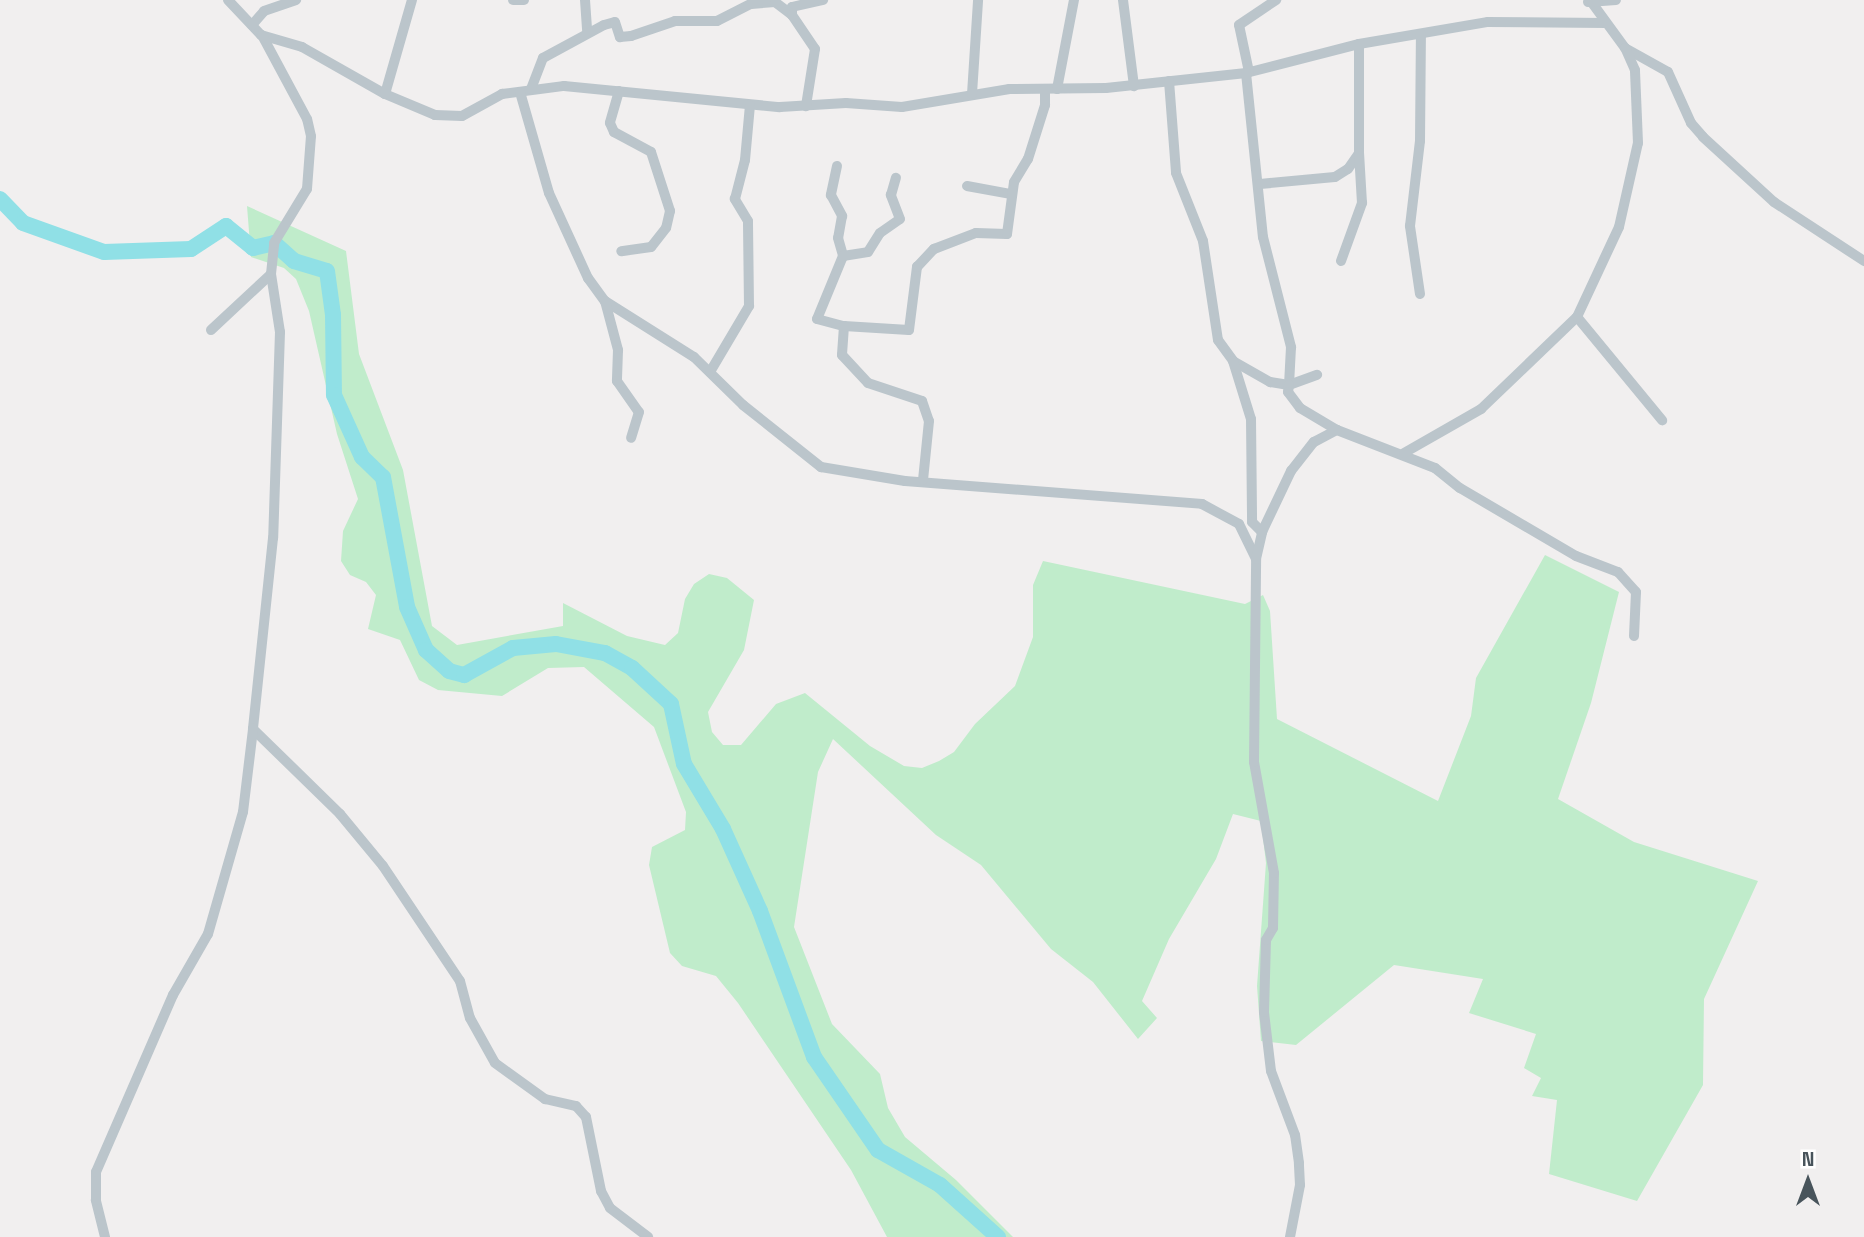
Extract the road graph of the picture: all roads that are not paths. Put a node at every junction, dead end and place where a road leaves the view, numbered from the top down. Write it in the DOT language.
graph roads {
  1 [pos="228,0"];
  2 [pos="296,0"];
  3 [pos="412,0"];
  4 [pos="516,0"];
  5 [pos="524,0"];
  6 [pos="585,0"];
  7 [pos="823,0"];
  8 [pos="978,0"];
  9 [pos="1074,0"];
  10 [pos="1123,0"];
  11 [pos="1276,0"];
  12 [pos="1616,0"];
  13 [pos="1589,2"];
  14 [pos="792,15"];
  15 [pos="1605,23"];
  16 [pos="252,26"];
  17 [pos="587,32"];
  18 [pos="1421,34"];
  19 [pos="261,35"];
  20 [pos="1359,44"];
  21 [pos="1625,48"];
  22 [pos="1247,72"];
  23 [pos="1169,81"];
  24 [pos="1134,86"];
  25 [pos="1045,89"];
  26 [pos="1057,89"];
  27 [pos="525,91"];
  28 [pos="619,91"];
  29 [pos="385,94"];
  30 [pos="972,94"];
  31 [pos="750,104"];
  32 [pos="806,106"];
  33 [pos="1359,152"];
  34 [pos="837,166"];
  35 [pos="896,178"];
  36 [pos="1260,184"];
  37 [pos="967,186"];
  38 [pos="1011,194"];
  39 [pos="621,251"];
  40 [pos="843,256"];
  41 [pos="1341,261"];
  42 [pos="1864,261"];
  43 [pos="271,274"];
  44 [pos="1420,293"];
  45 [pos="605,301"];
  46 [pos="1577,317"];
  47 [pos="844,326"];
  48 [pos="211,330"];
  49 [pos="1233,361"];
  50 [pos="710,372"];
  51 [pos="1317,375"];
  52 [pos="1289,385"];
  53 [pos="1662,420"];
  54 [pos="1337,430"];
  55 [pos="631,438"];
  56 [pos="1404,453"];
  57 [pos="923,480"];
  58 [pos="1262,532"];
  59 [pos="1256,559"];
  60 [pos="1634,636"];
  61 [pos="253,729"];
  62 [pos="105,1237"];
  63 [pos="648,1237"];
  64 [pos="1290,1237"];
  1 -- 16 [label="street"];
  2 -- 16 [label="street"];
  3 -- 29 [label="street"];
  4 -- 5 [label="street"];
  6 -- 17 [label="street"];
  7 -- 14 [label="street"];
  8 -- 30 [label="street"];
  9 -- 26 [label="street"];
  10 -- 24 [label="street"];
  11 -- 22 [label="street"];
  12 -- 13 [label="street"];
  13 -- 15 [label="street"];
  14 -- 17 [label="street"];
  14 -- 32 [label="street"];
  15 -- 18 [label="street"];
  15 -- 21 [label="street"];
  16 -- 19 [label="street"];
  17 -- 27 [label="street"];
  18 -- 20 [label="street"];
  18 -- 44 [label="street"];
  19 -- 29 [label="street"];
  19 -- 43 [label="street"];
  20 -- 22 [label="street"];
  20 -- 33 [label="street"];
  21 -- 42 [label="street"];
  21 -- 46 [label="street"];
  22 -- 23 [label="street"];
  22 -- 36 [label="street"];
  23 -- 24 [label="street"];
  23 -- 49 [label="street"];
  24 -- 26 [label="street"];
  25 -- 26 [label="street"];
  25 -- 30 [label="street"];
  25 -- 38 [label="street"];
  27 -- 28 [label="street"];
  27 -- 29 [label="street"];
  27 -- 45 [label="street"];
  28 -- 31 [label="street"];
  28 -- 39 [label="street"];
  30 -- 32 [label="street"];
  31 -- 32 [label="street"];
  31 -- 50 [label="street"];
  33 -- 36 [label="street"];
  33 -- 41 [label="street"];
  34 -- 40 [label="street"];
  35 -- 40 [label="street"];
  36 -- 52 [label="street"];
  37 -- 38 [label="street"];
  38 -- 47 [label="street"];
  40 -- 47 [label="street"];
  43 -- 48 [label="street"];
  43 -- 61 [label="street"];
  45 -- 50 [label="street"];
  45 -- 55 [label="street"];
  46 -- 53 [label="street"];
  46 -- 56 [label="street"];
  47 -- 57 [label="street"];
  49 -- 52 [label="street"];
  49 -- 58 [label="street"];
  50 -- 57 [label="street"];
  51 -- 52 [label="street"];
  52 -- 54 [label="street"];
  54 -- 56 [label="street"];
  54 -- 58 [label="street"];
  56 -- 60 [label="street"];
  57 -- 59 [label="street"];
  58 -- 59 [label="street"];
  59 -- 64 [label="street"];
  61 -- 62 [label="street"];
  61 -- 63 [label="street"];
}
